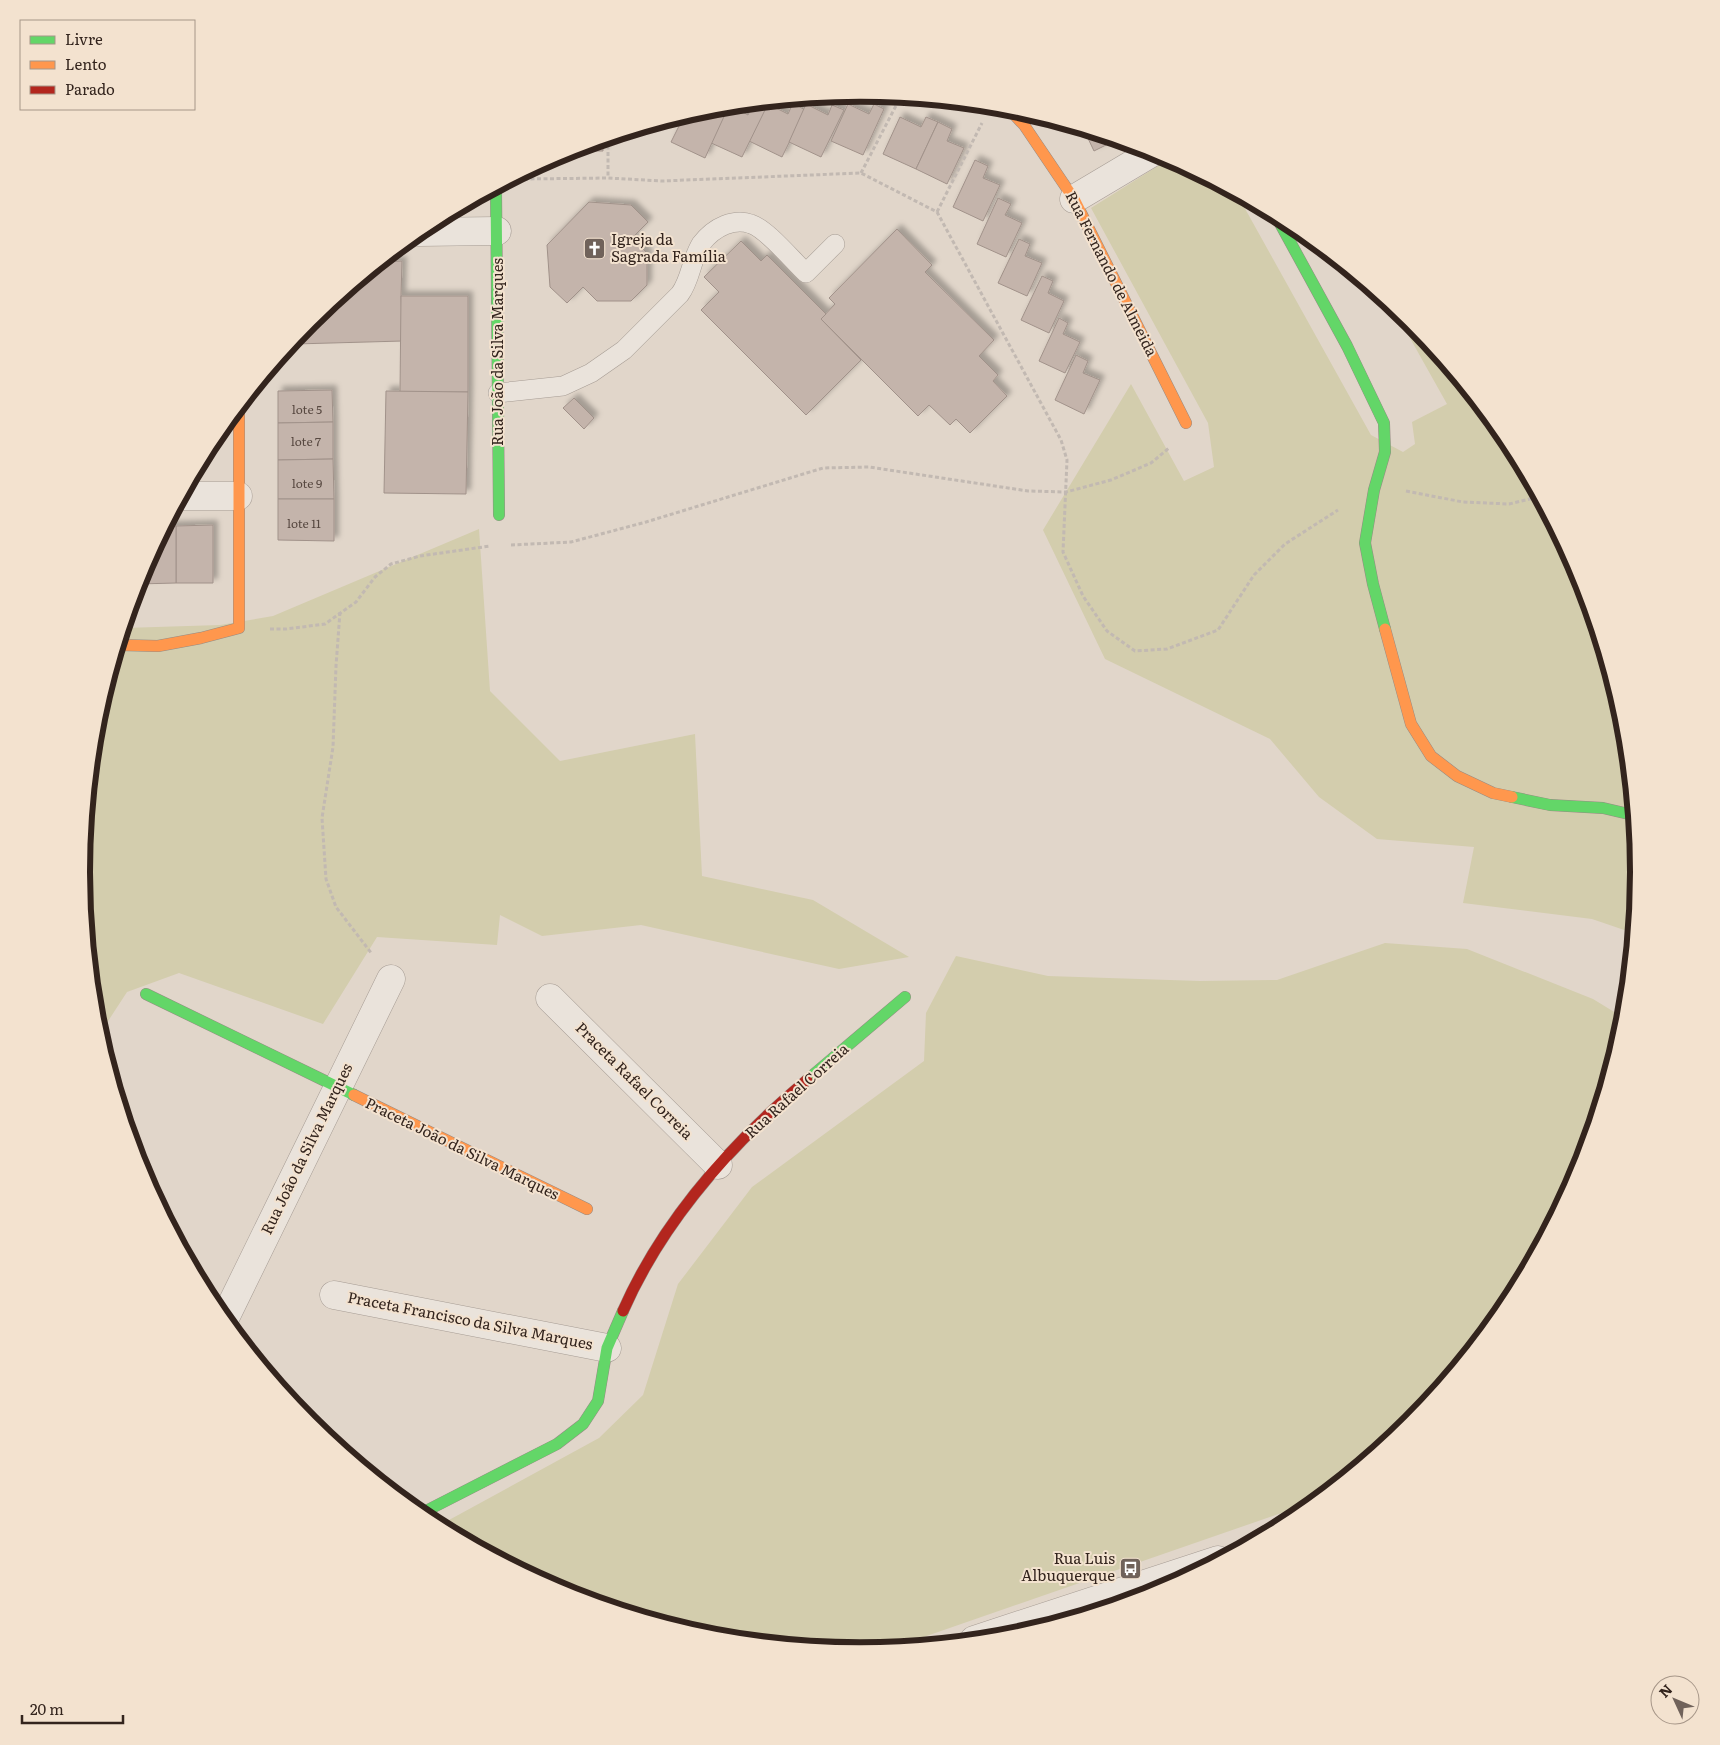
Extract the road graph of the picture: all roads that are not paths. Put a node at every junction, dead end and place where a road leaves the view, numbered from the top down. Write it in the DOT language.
graph roads {
  1 [pos="1018,119"];
  2 [pos="1144,157"];
  3 [pos="496,194"];
  4 [pos="1074,198"];
  5 [pos="1284,229"];
  6 [pos="432,232"];
  7 [pos="497,232"];
  8 [pos="835,244"];
  9 [pos="498,393"];
  10 [pos="239,418"];
  11 [pos="1186,423"];
  12 [pos="188,496"];
  13 [pos="238,496"];
  14 [pos="498,515"];
  15 [pos="125,645"];
  16 [pos="1627,814"];
  17 [pos="391,979"];
  18 [pos="146,994"];
  19 [pos="905,997"];
  20 [pos="550,998"];
  21 [pos="338,1088"];
  22 [pos="718,1165"];
  23 [pos="587,1209"];
  24 [pos="334,1295"];
  25 [pos="228,1312"];
  26 [pos="607,1348"];
  27 [pos="428,1510"];
  28 [pos="1181,1572"];
  29 [pos="1012,1627"];
  1 -- 4 [label="street, Rua Fernando de Almeida"];
  2 -- 4 [label="street"];
  3 -- 7 [label="street, Rua João da Silva Marques"];
  4 -- 11 [label="street, Rua Fernando de Almeida"];
  5 -- 16 [label="street"];
  6 -- 7 [label="street"];
  7 -- 9 [label="street, Rua João da Silva Marques"];
  8 -- 9 [label="lane"];
  9 -- 14 [label="street, Rua João da Silva Marques"];
  10 -- 13 [label="street"];
  12 -- 13 [label="street"];
  13 -- 15 [label="street"];
  17 -- 21 [label="street, Rua João da Silva Marques"];
  18 -- 21 [label="street, Praceta João da Silva Marques"];
  19 -- 22 [label="street, Rua Rafael Correia"];
  20 -- 22 [label="street, Praceta Rafael Correia"];
  21 -- 23 [label="street, Praceta João da Silva Marques"];
  21 -- 25 [label="street, Rua João da Silva Marques"];
  22 -- 26 [label="street, Rua Rafael Correia"];
  24 -- 26 [label="street, Praceta Francisco da Silva Marques"];
  26 -- 27 [label="street, Rua Rafael Correia"];
  28 -- 29 [label="street"];
}
